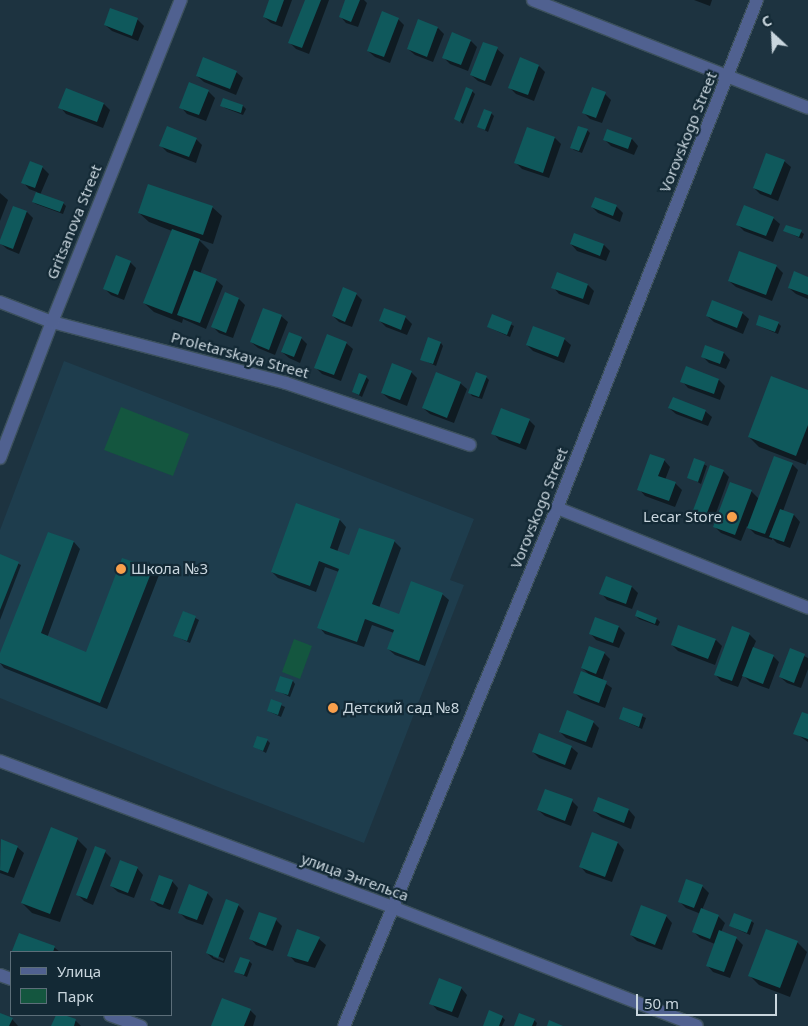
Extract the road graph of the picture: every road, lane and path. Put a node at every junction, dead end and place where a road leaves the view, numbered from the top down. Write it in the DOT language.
graph roads {
  1 [pos="181,0"];
  2 [pos="533,0"];
  3 [pos="757,0"];
  4 [pos="727,77"];
  5 [pos="808,108"];
  6 [pos="0,302"];
  7 [pos="52,322"];
  8 [pos="470,445"];
  9 [pos="0,458"];
  10 [pos="556,508"];
  11 [pos="808,608"];
  12 [pos="0,761"];
  13 [pos="392,908"];
  14 [pos="113,1016"];
  15 [pos="141,1026"];
  16 [pos="344,1026"];
  17 [pos="697,1026"];
  1 -- 7 [label="street, Gritsanova Street"];
  2 -- 4 [label="street"];
  3 -- 4 [label="street, Vorovskogo Street"];
  4 -- 5 [label="street"];
  4 -- 10 [label="street, Vorovskogo Street"];
  6 -- 7 [label="street, Proletarskaya Street"];
  7 -- 8 [label="street, Proletarskaya Street"];
  7 -- 9 [label="street, Gritsanova Street"];
  10 -- 11 [label="street"];
  10 -- 13 [label="street, Vorovskogo Street"];
  12 -- 13 [label="street, улица Энгельса"];
  13 -- 16 [label="street, Vorovskogo Street"];
  13 -- 17 [label="street, улица Энгельса"];
  14 -- 15 [label="street"];
}
